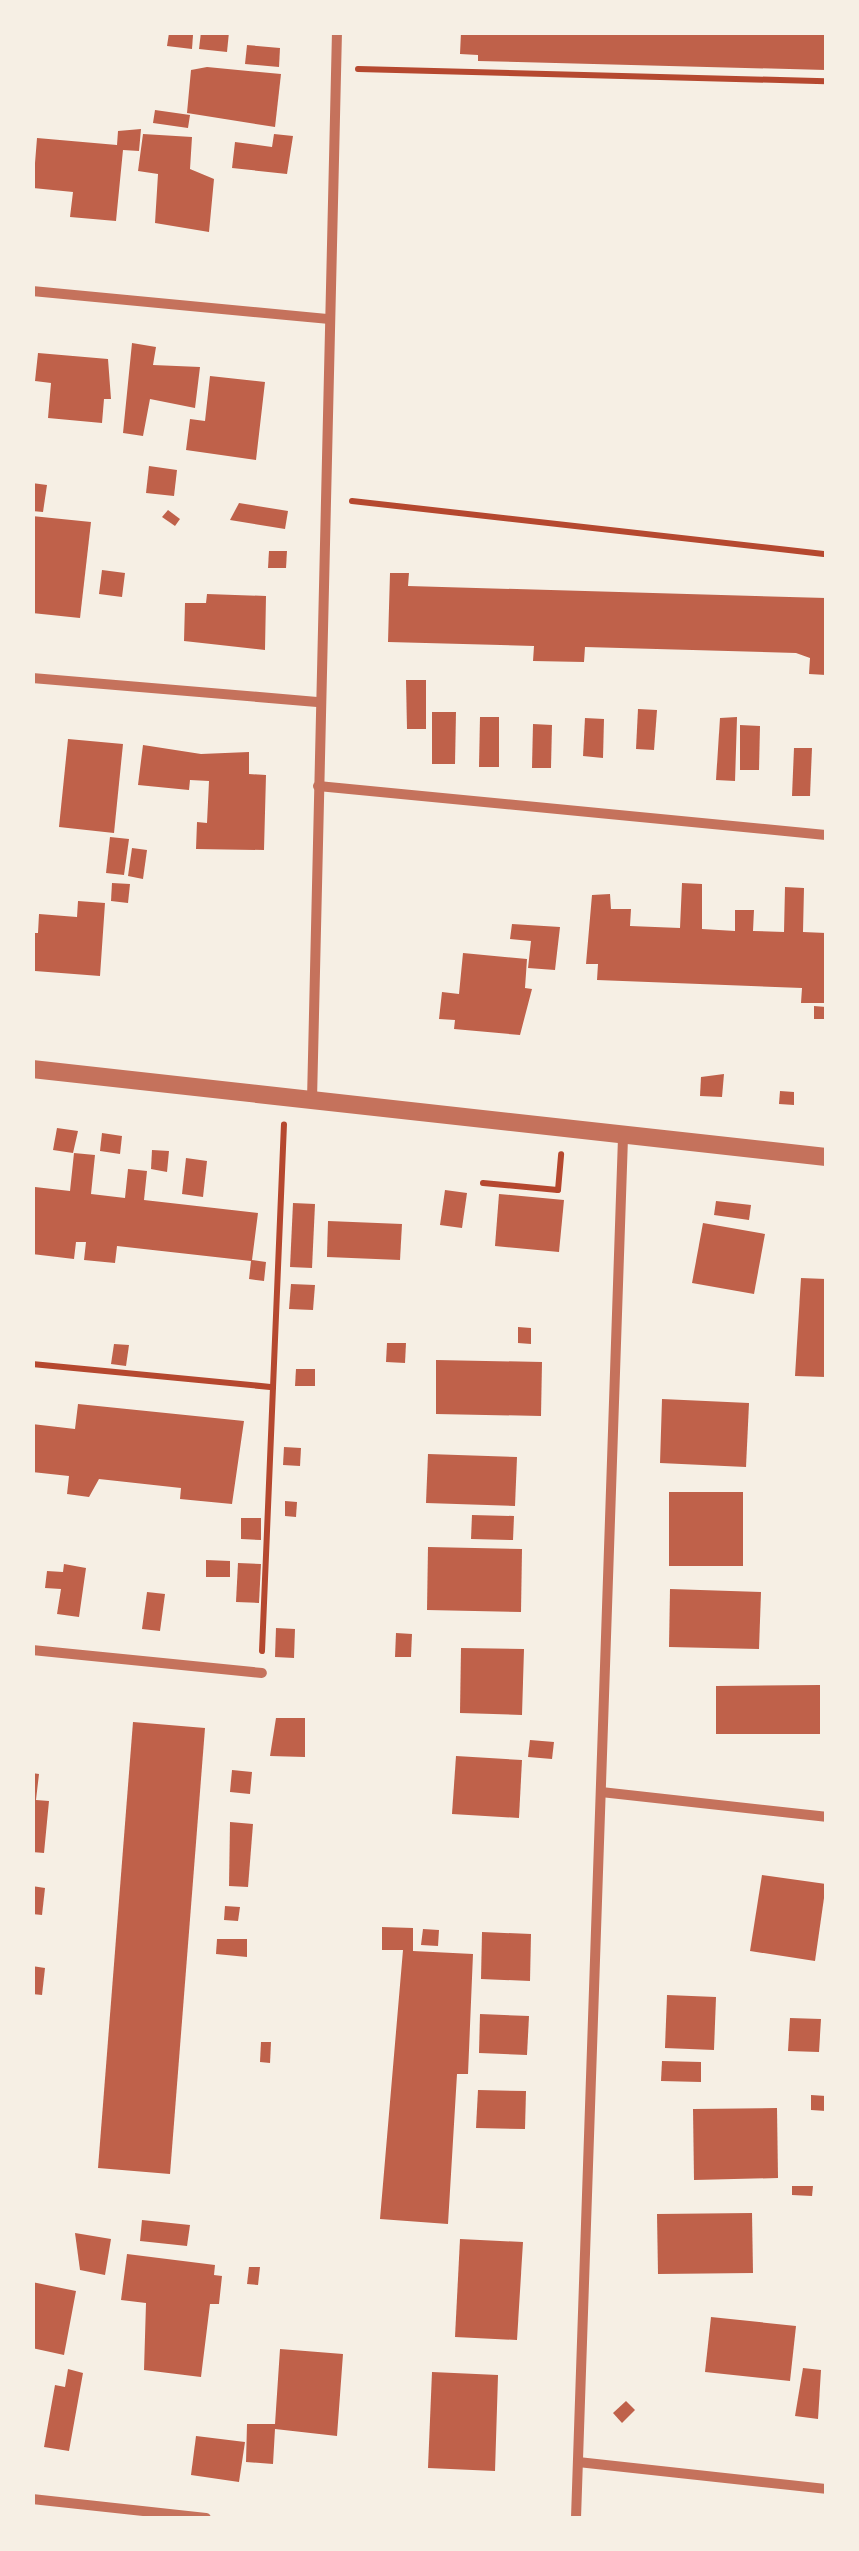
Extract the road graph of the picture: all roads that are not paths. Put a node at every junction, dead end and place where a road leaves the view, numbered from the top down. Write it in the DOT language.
graph roads {
  1 [pos="337,32"];
  2 [pos="32,291"];
  3 [pos="330,318"];
  4 [pos="32,678"];
  5 [pos="320,702"];
  6 [pos="318,786"];
  7 [pos="826,835"];
  8 [pos="32,1070"];
  9 [pos="312,1100"];
  10 [pos="624,1135"];
  11 [pos="826,1157"];
  12 [pos="32,1650"];
  13 [pos="262,1673"];
  14 [pos="601,1792"];
  15 [pos="826,1817"];
  16 [pos="578,2462"];
  17 [pos="826,2489"];
  18 [pos="32,2500"];
  19 [pos="206,2518"];
  20 [pos="576,2518"];
  1 -- 3 [label="street"];
  2 -- 3 [label="street"];
  3 -- 5 [label="street"];
  4 -- 5 [label="street"];
  5 -- 6 [label="street"];
  6 -- 7 [label="street"];
  6 -- 9 [label="street"];
  8 -- 9 [label="street"];
  9 -- 10 [label="street"];
  10 -- 11 [label="street"];
  10 -- 14 [label="street"];
  12 -- 13 [label="street"];
  14 -- 15 [label="street"];
  14 -- 16 [label="street"];
  16 -- 17 [label="street"];
  16 -- 20 [label="street"];
  18 -- 19 [label="street"];
}
